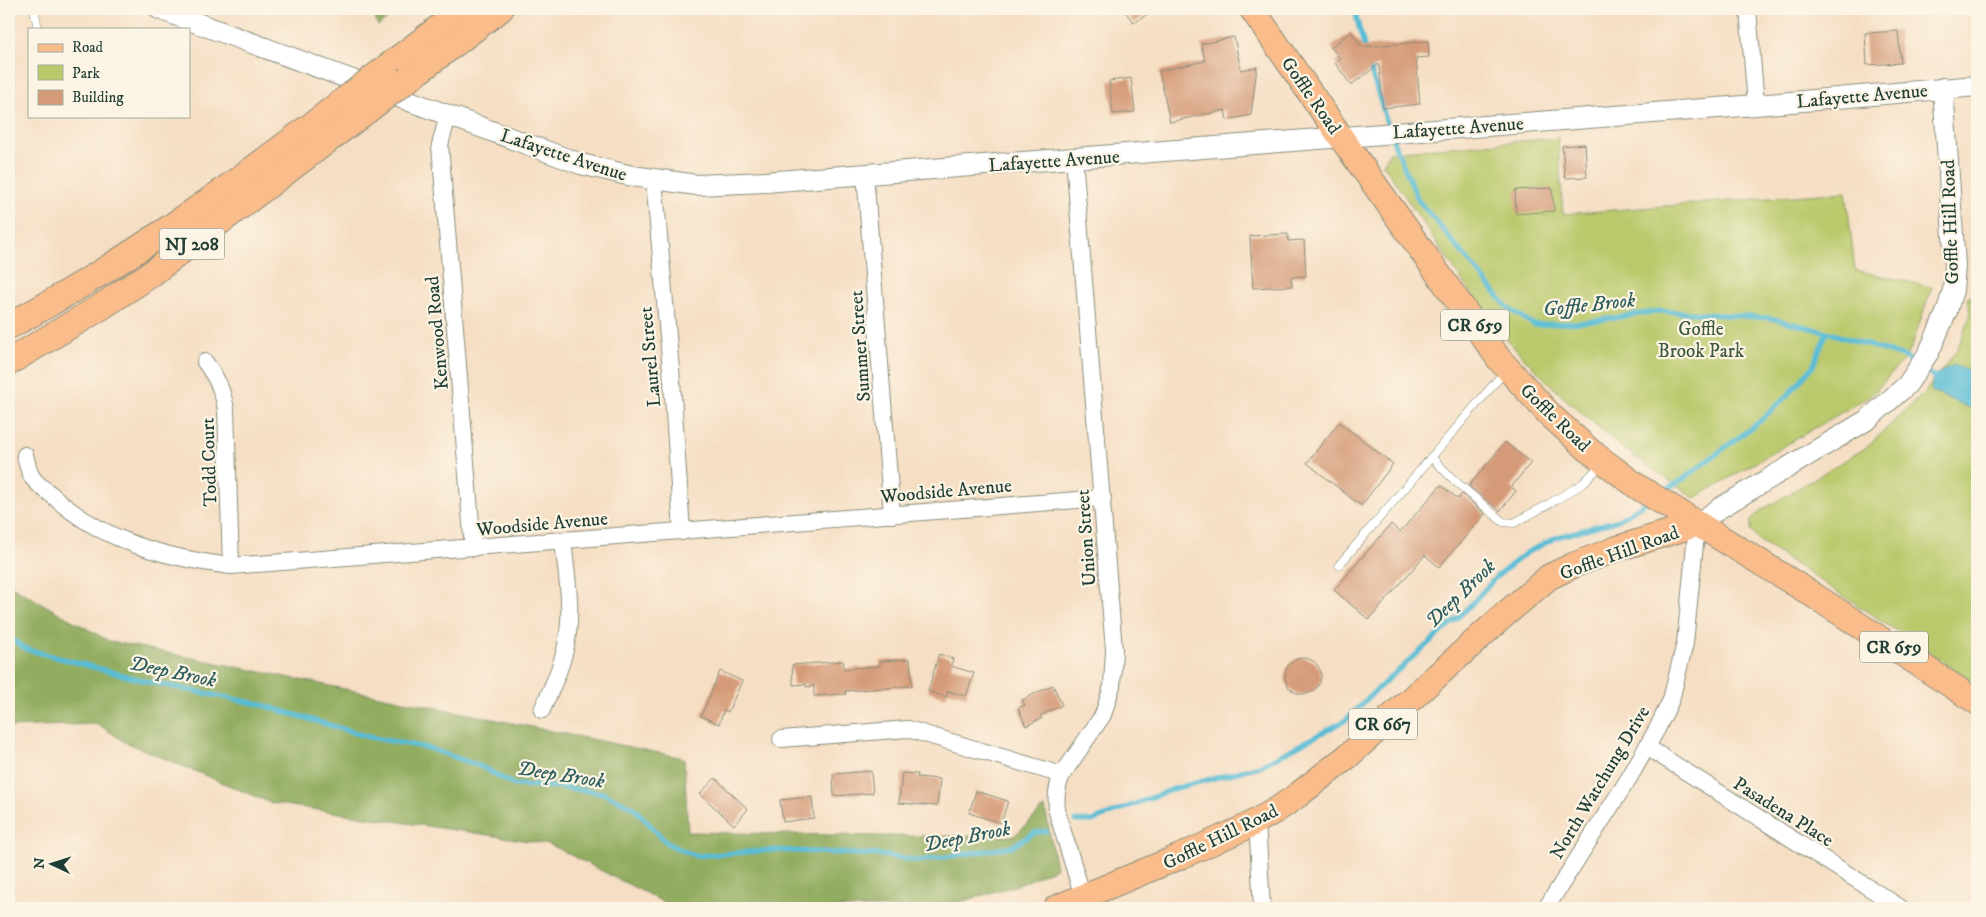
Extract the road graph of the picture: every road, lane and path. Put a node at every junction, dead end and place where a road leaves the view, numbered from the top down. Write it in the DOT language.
graph roads {
  1 [pos="34,9"];
  2 [pos="159,9"];
  3 [pos="446,9"];
  4 [pos="464,9"];
  5 [pos="500,9"];
  6 [pos="515,9"];
  7 [pos="1252,9"];
  8 [pos="1748,9"];
  9 [pos="38,28"];
  10 [pos="463,38"];
  11 [pos="396,74"];
  12 [pos="1977,86"];
  13 [pos="1943,88"];
  14 [pos="356,105"];
  15 [pos="1756,105"];
  16 [pos="448,115"];
  17 [pos="1340,136"];
  18 [pos="1074,158"];
  19 [pos="865,174"];
  20 [pos="654,179"];
  21 [pos="9,326"];
  22 [pos="9,362"];
  23 [pos="205,362"];
  24 [pos="1508,369"];
  25 [pos="25,455"];
  26 [pos="1431,457"];
  27 [pos="1605,462"];
  28 [pos="1102,498"];
  29 [pos="892,515"];
  30 [pos="1698,524"];
  31 [pos="682,532"];
  32 [pos="563,541"];
  33 [pos="473,548"];
  34 [pos="1339,565"];
  35 [pos="232,566"];
  36 [pos="1977,702"];
  37 [pos="542,710"];
  38 [pos="781,739"];
  39 [pos="1647,747"];
  40 [pos="1062,775"];
  41 [pos="1257,821"];
  42 [pos="1083,897"];
  43 [pos="1056,908"];
  44 [pos="1262,908"];
  45 [pos="1546,908"];
  46 [pos="1901,908"];
  1 -- 9 [label="lane"];
  2 -- 16 [label="street, Lafayette Avenue"];
  3 -- 11 [label="highway"];
  4 -- 11 [label="highway, NJ 208"];
  5 -- 10 [label="highway, NJ 208"];
  6 -- 10 [label="highway"];
  7 -- 17 [label="main road, Goffle Road / CR 659"];
  8 -- 15 [label="street"];
  10 -- 11 [label="highway, NJ 208"];
  11 -- 14 [label="highway, NJ 208, bridge"];
  12 -- 13 [label="street, Lafayette Avenue"];
  13 -- 15 [label="street, Lafayette Avenue"];
  13 -- 30 [label="street, Goffle Hill Road / CR 667"];
  14 -- 21 [label="highway, NJ 208"];
  14 -- 22 [label="highway, NJ 208"];
  15 -- 17 [label="street, Lafayette Avenue"];
  16 -- 20 [label="street, Lafayette Avenue"];
  16 -- 33 [label="street, Kenwood Road"];
  17 -- 18 [label="street, Lafayette Avenue"];
  17 -- 24 [label="main road, Goffle Road / CR 659"];
  18 -- 19 [label="street, Lafayette Avenue"];
  18 -- 28 [label="street, Union Street"];
  19 -- 20 [label="street, Lafayette Avenue"];
  19 -- 29 [label="street, Summer Street"];
  20 -- 31 [label="street, Laurel Street"];
  23 -- 35 [label="street, Todd Court"];
  24 -- 26 [label="lane"];
  24 -- 27 [label="main road, Goffle Road / CR 659"];
  25 -- 35 [label="street, Woodside Avenue"];
  26 -- 27 [label="lane"];
  26 -- 34 [label="lane"];
  27 -- 30 [label="main road, Goffle Road / CR 659"];
  28 -- 29 [label="street, Woodside Avenue"];
  28 -- 40 [label="street, Union Street"];
  29 -- 31 [label="street, Woodside Avenue"];
  30 -- 36 [label="main road, Goffle Road / CR 659"];
  30 -- 39 [label="street, North Watchung Drive"];
  30 -- 41 [label="main road, Goffle Hill Road / CR 667"];
  31 -- 32 [label="street, Woodside Avenue"];
  32 -- 33 [label="street, Woodside Avenue"];
  32 -- 37 [label="street"];
  33 -- 35 [label="street, Woodside Avenue"];
  38 -- 40 [label="street"];
  39 -- 45 [label="street, North Watchung Drive"];
  39 -- 46 [label="street, Pasadena Place"];
  40 -- 42 [label="street, Union Street"];
  41 -- 42 [label="main road, Goffle Hill Road / CR 667"];
  41 -- 44 [label="street"];
  42 -- 43 [label="main road, Goffle Hill Road / CR 667"];
}
